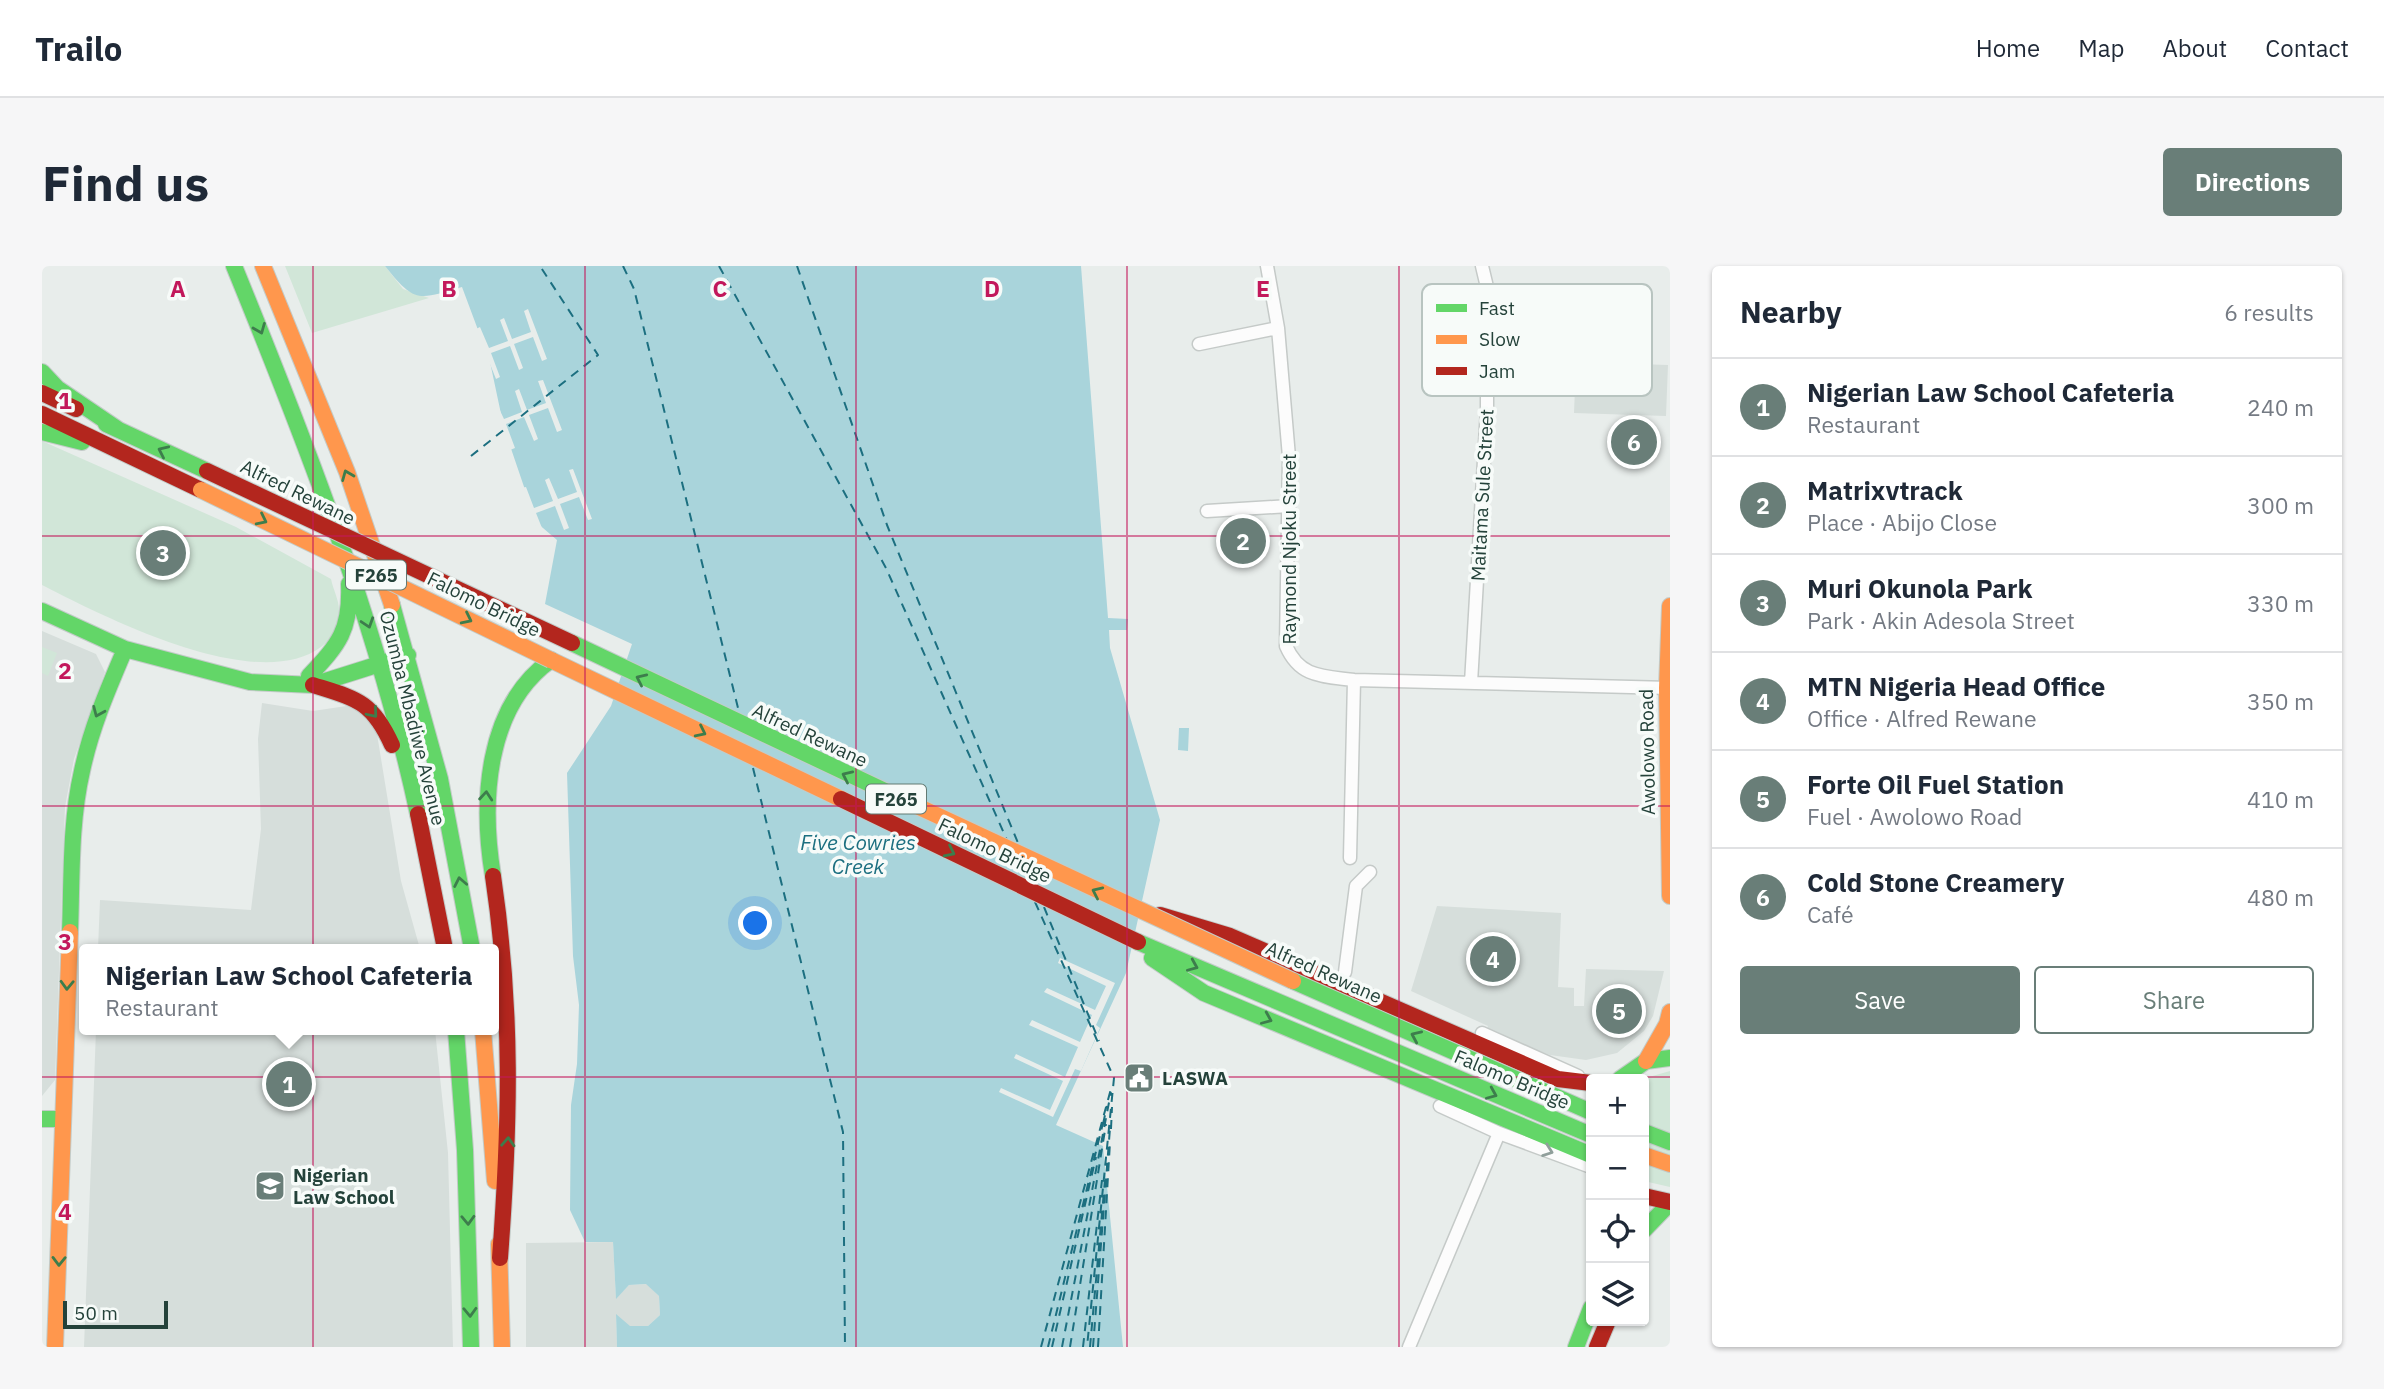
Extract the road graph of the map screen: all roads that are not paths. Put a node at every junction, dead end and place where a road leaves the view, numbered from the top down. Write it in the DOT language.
graph roads {
  1 [pos="234,266"];
  2 [pos="263,266"];
  3 [pos="1267,266"];
  4 [pos="1482,266"];
  5 [pos="1486,284"];
  6 [pos="1278,328"];
  7 [pos="1199,344"];
  8 [pos="42,373"];
  9 [pos="42,393"];
  10 [pos="1487,396"];
  11 [pos="42,414"];
  12 [pos="119,430"];
  13 [pos="42,432"];
  14 [pos="127,455"];
  15 [pos="1289,506"];
  16 [pos="1207,511"];
  17 [pos="347,558"];
  18 [pos="1670,606"];
  19 [pos="42,611"];
  20 [pos="125,649"];
  21 [pos="406,649"];
  22 [pos="379,658"];
  23 [pos="551,660"];
  24 [pos="1354,680"];
  25 [pos="306,682"];
  26 [pos="1471,683"];
  27 [pos="1668,688"];
  28 [pos="411,789"];
  29 [pos="1350,858"];
  30 [pos="1370,872"];
  31 [pos="1670,896"];
  32 [pos="1121,904"];
  33 [pos="1108,929"];
  34 [pos="444,944"];
  35 [pos="471,944"];
  36 [pos="1345,972"];
  37 [pos="1670,1012"];
  38 [pos="1482,1033"];
  39 [pos="456,1035"];
  40 [pos="483,1035"];
  41 [pos="1670,1058"];
  42 [pos="1646,1061"];
  43 [pos="1627,1074"];
  44 [pos="1586,1080"];
  45 [pos="1586,1082"];
  46 [pos="1440,1106"];
  47 [pos="1586,1110"];
  48 [pos="42,1119"];
  49 [pos="62,1119"];
  50 [pos="1499,1133"];
  51 [pos="1586,1133"];
  52 [pos="1649,1134"];
  53 [pos="1670,1142"];
  54 [pos="1586,1153"];
  55 [pos="1649,1157"];
  56 [pos="1670,1164"];
  57 [pos="1586,1165"];
  58 [pos="1649,1197"];
  59 [pos="1670,1203"];
  60 [pos="1649,1225"];
  61 [pos="500,1258"];
  62 [pos="1586,1321"];
  63 [pos="1606,1326"];
  64 [pos="51,1336"];
  65 [pos="471,1347"];
  66 [pos="502,1347"];
  67 [pos="1409,1347"];
  68 [pos="1576,1347"];
  69 [pos="1597,1347"];
  1 -- 17 [label="main road, Ozumba Mbadiwe Avenue, one-way"];
  21 -- 2 [label="main road, Ozumba Mbadiwe Avenue, one-way"];
  3 -- 6 [label="street, Raymond Njoku Street"];
  4 -- 5 [label="street, Maitama Sule Street"];
  6 -- 7 [label="street"];
  6 -- 15 [label="street, Raymond Njoku Street"];
  8 -- 12 [label="main road"];
  9 -- 12 [label="main road, F265"];
  10 -- 26 [label="street, Maitama Sule Street"];
  11 -- 14 [label="main road, F265"];
  32 -- 12 [label="main road, Alfred Rewane / F265, one-way, bridge"];
  13 -- 14 [label="main road"];
  14 -- 23 [label="main road, Falomo Bridge / F265, one-way, bridge"];
  15 -- 16 [label="street"];
  15 -- 24 [label="street, Raymond Njoku Street"];
  17 -- 22 [label="main road, Ozumba Mbadiwe Avenue, one-way"];
  17 -- 25 [label="main road"];
  18 -- 27 [label="main road, Awolowo Road"];
  19 -- 20 [label="main road"];
  20 -- 25 [label="main road"];
  20 -- 49 [label="main road, one-way"];
  21 -- 22 [label="main road"];
  35 -- 21 [label="main road, Ozumba Mbadiwe Avenue, one-way"];
  22 -- 25 [label="main road"];
  22 -- 28 [label="main road, Ozumba Mbadiwe Avenue"];
  23 -- 33 [label="main road, Falomo Bridge / F265, one-way"];
  61 -- 23 [label="main road, one-way"];
  24 -- 26 [label="street, Raymond Njoku Street"];
  24 -- 29 [label="street"];
  25 -- 28 [label="main road, one-way"];
  26 -- 27 [label="street, Raymond Njoku Street"];
  27 -- 31 [label="main road, Awolowo Road"];
  28 -- 34 [label="main road, Ozumba Mbadiwe Avenue"];
  30 -- 36 [label="street"];
  32 -- 45 [label="main road, bridge"];
  47 -- 32 [label="main road, Alfred Rewane / F265, one-way, bridge"];
  33 -- 51 [label="main road, Falomo Bridge / F265, one-way"];
  33 -- 54 [label="main road, one-way"];
  37 -- 42 [label="main road"];
  38 -- 44 [label="street"];
  39 -- 65 [label="main road, one-way"];
  40 -- 61 [label="main road"];
  41 -- 42 [label="main road"];
  42 -- 43 [label="main road"];
  46 -- 50 [label="street"];
  48 -- 49 [label="main road"];
  49 -- 64 [label="main road, one-way"];
  50 -- 57 [label="street, one-way"];
  50 -- 67 [label="street"];
  52 -- 53 [label="main road"];
  55 -- 56 [label="main road"];
  58 -- 59 [label="main road"];
  59 -- 60 [label="main road"];
  61 -- 66 [label="main road"];
  62 -- 68 [label="main road"];
  63 -- 69 [label="main road"];
}
